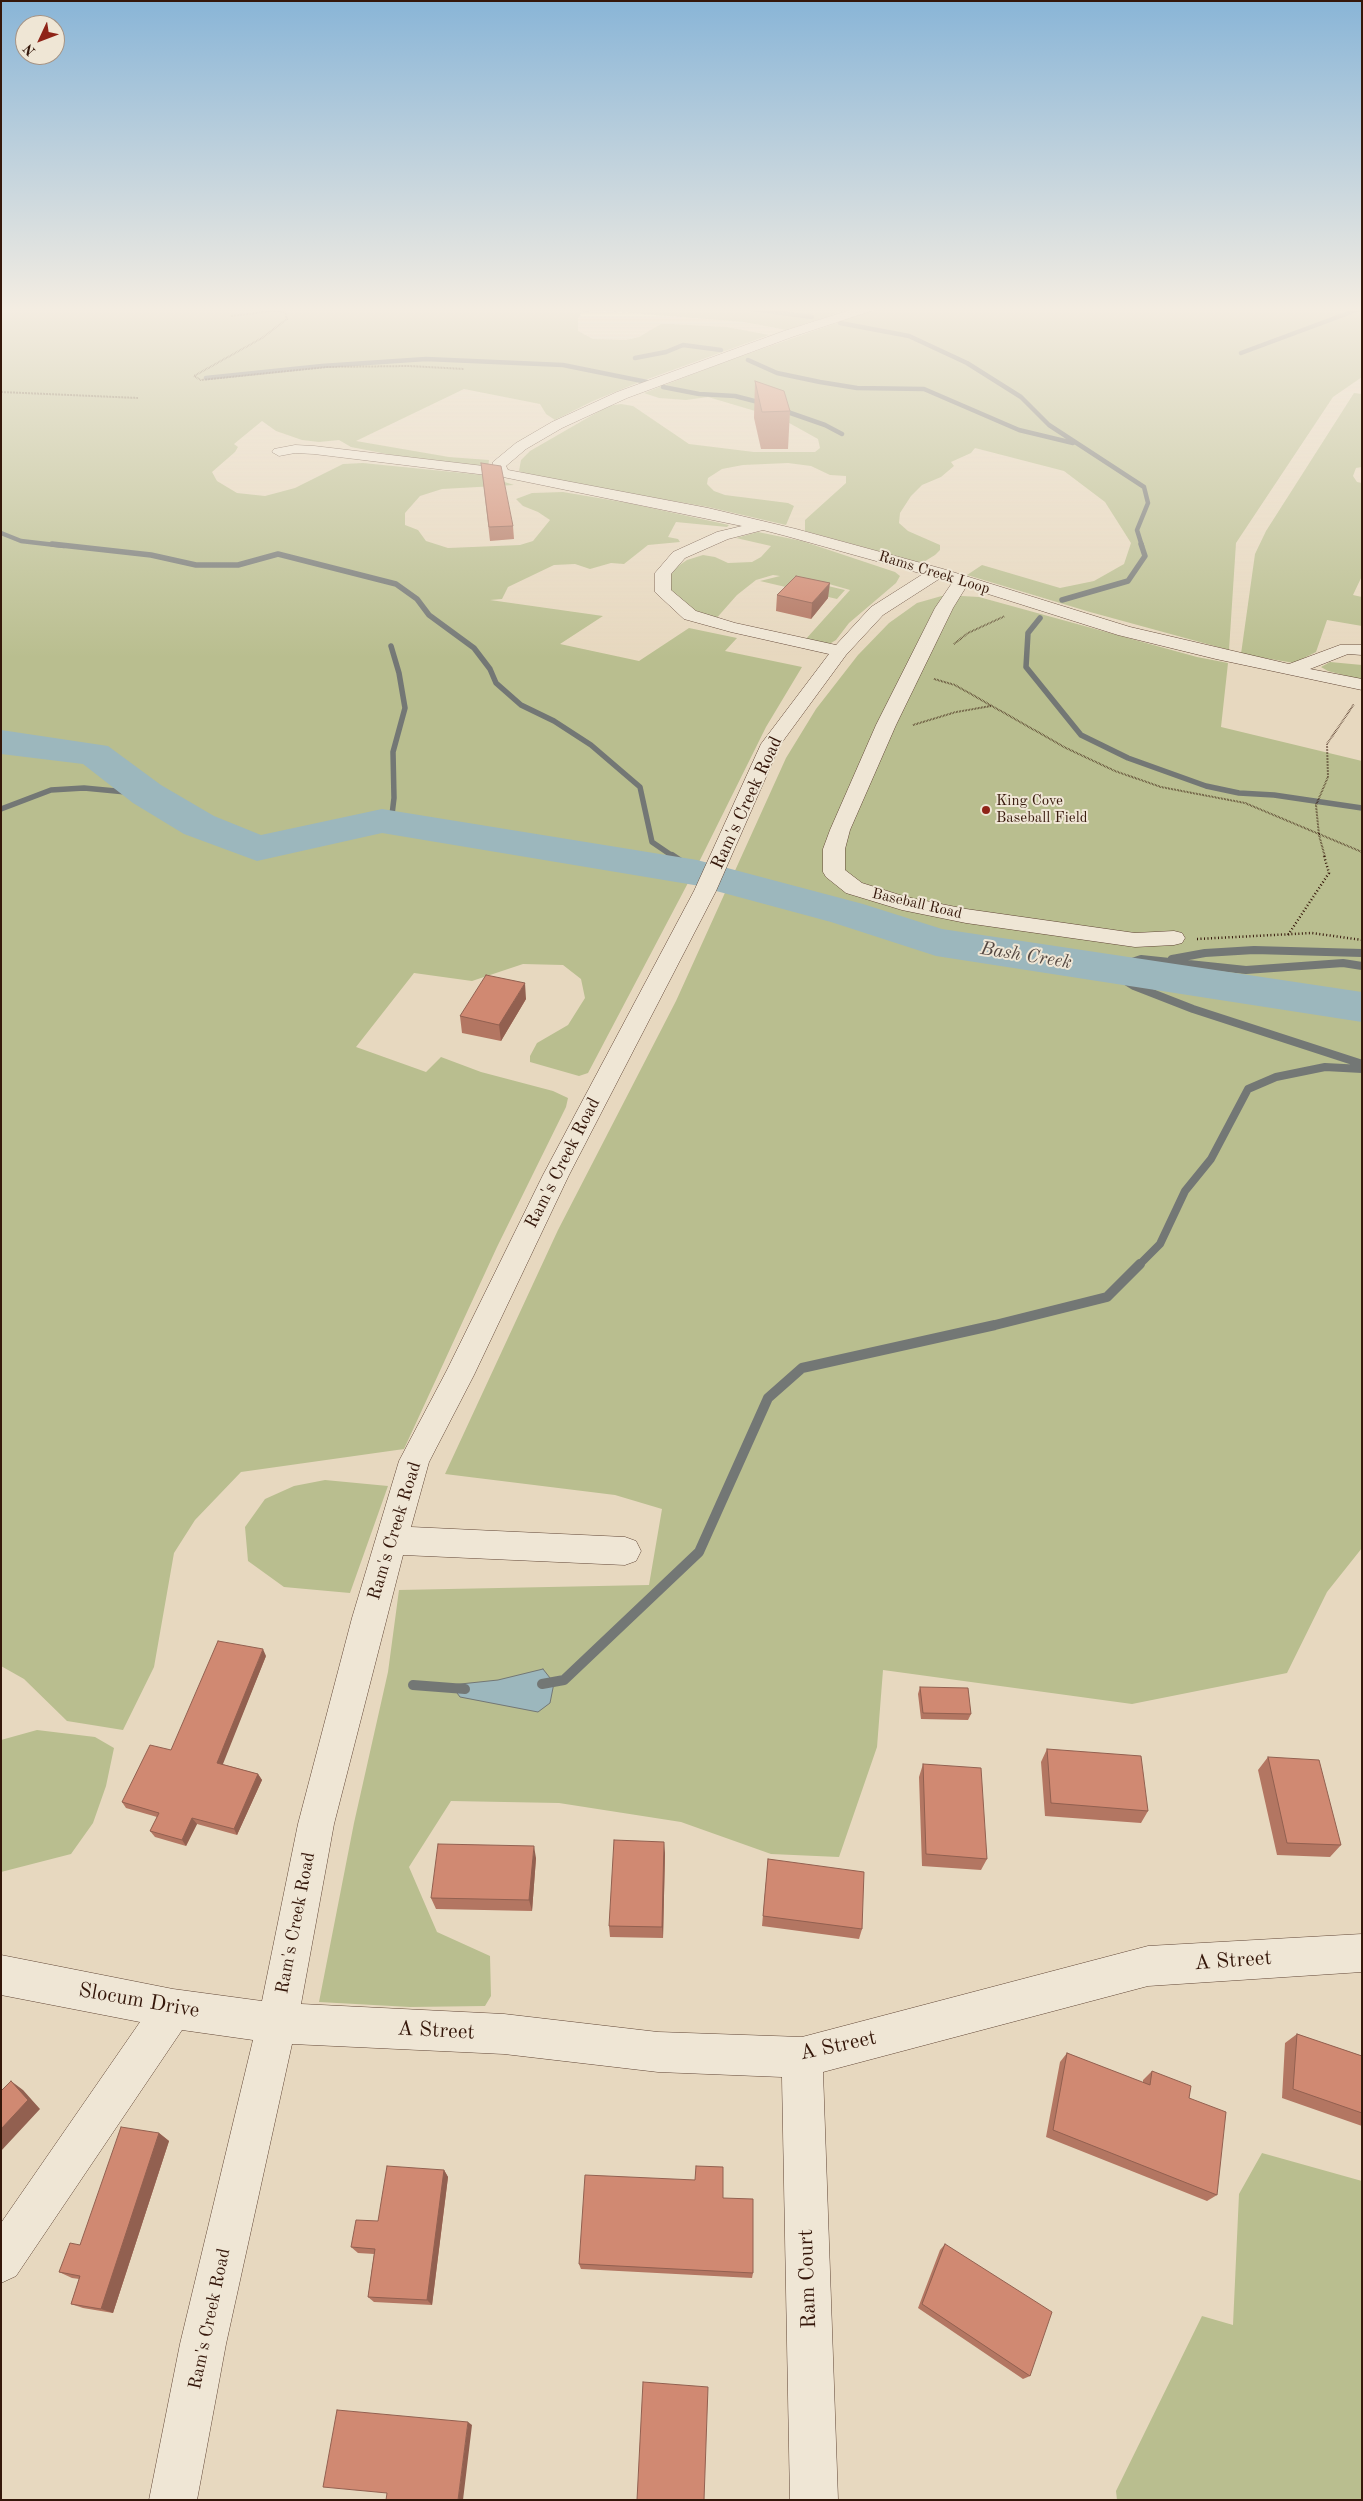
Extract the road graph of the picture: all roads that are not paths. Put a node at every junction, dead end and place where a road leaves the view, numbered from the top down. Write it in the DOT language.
graph roads {
  1 [pos="558,425"];
  2 [pos="279,452"];
  3 [pos="502,473"];
  4 [pos="764,526"];
  5 [pos="937,572"];
  6 [pos="962,581"];
  7 [pos="1362,650"];
  8 [pos="840,651"];
  9 [pos="1289,670"];
  10 [pos="1359,692"];
  11 [pos="1174,938"];
  12 [pos="391,1540"];
  13 [pos="625,1551"];
  14 [pos="1362,1953"];
  15 [pos="1,1975"];
  16 [pos="173,2009"];
  17 [pos="277,2023"];
  18 [pos="802,2057"];
  19 [pos="1,2261"];
  20 [pos="173,2500"];
  21 [pos="814,2500"];
  1 -- 3 [label="street"];
  2 -- 3 [label="street, Rams Creek Loop"];
  3 -- 4 [label="street, Rams Creek Loop"];
  4 -- 5 [label="street, Rams Creek Loop"];
  4 -- 8 [label="street"];
  5 -- 6 [label="street, Rams Creek Loop"];
  5 -- 8 [label="street, Ram's Creek Road"];
  6 -- 9 [label="street, Rams Creek Loop"];
  6 -- 11 [label="street, Baseball Road"];
  7 -- 9 [label="street"];
  8 -- 12 [label="street, Ram's Creek Road"];
  9 -- 10 [label="street, Rams Creek Loop"];
  12 -- 13 [label="street"];
  12 -- 17 [label="street, Ram's Creek Road"];
  14 -- 18 [label="street, A Street"];
  15 -- 16 [label="street, Slocum Drive"];
  16 -- 17 [label="street, Slocum Drive"];
  16 -- 19 [label="street"];
  17 -- 18 [label="street, A Street"];
  17 -- 20 [label="street, Ram's Creek Road"];
  18 -- 21 [label="street, Ram Court"];
}
